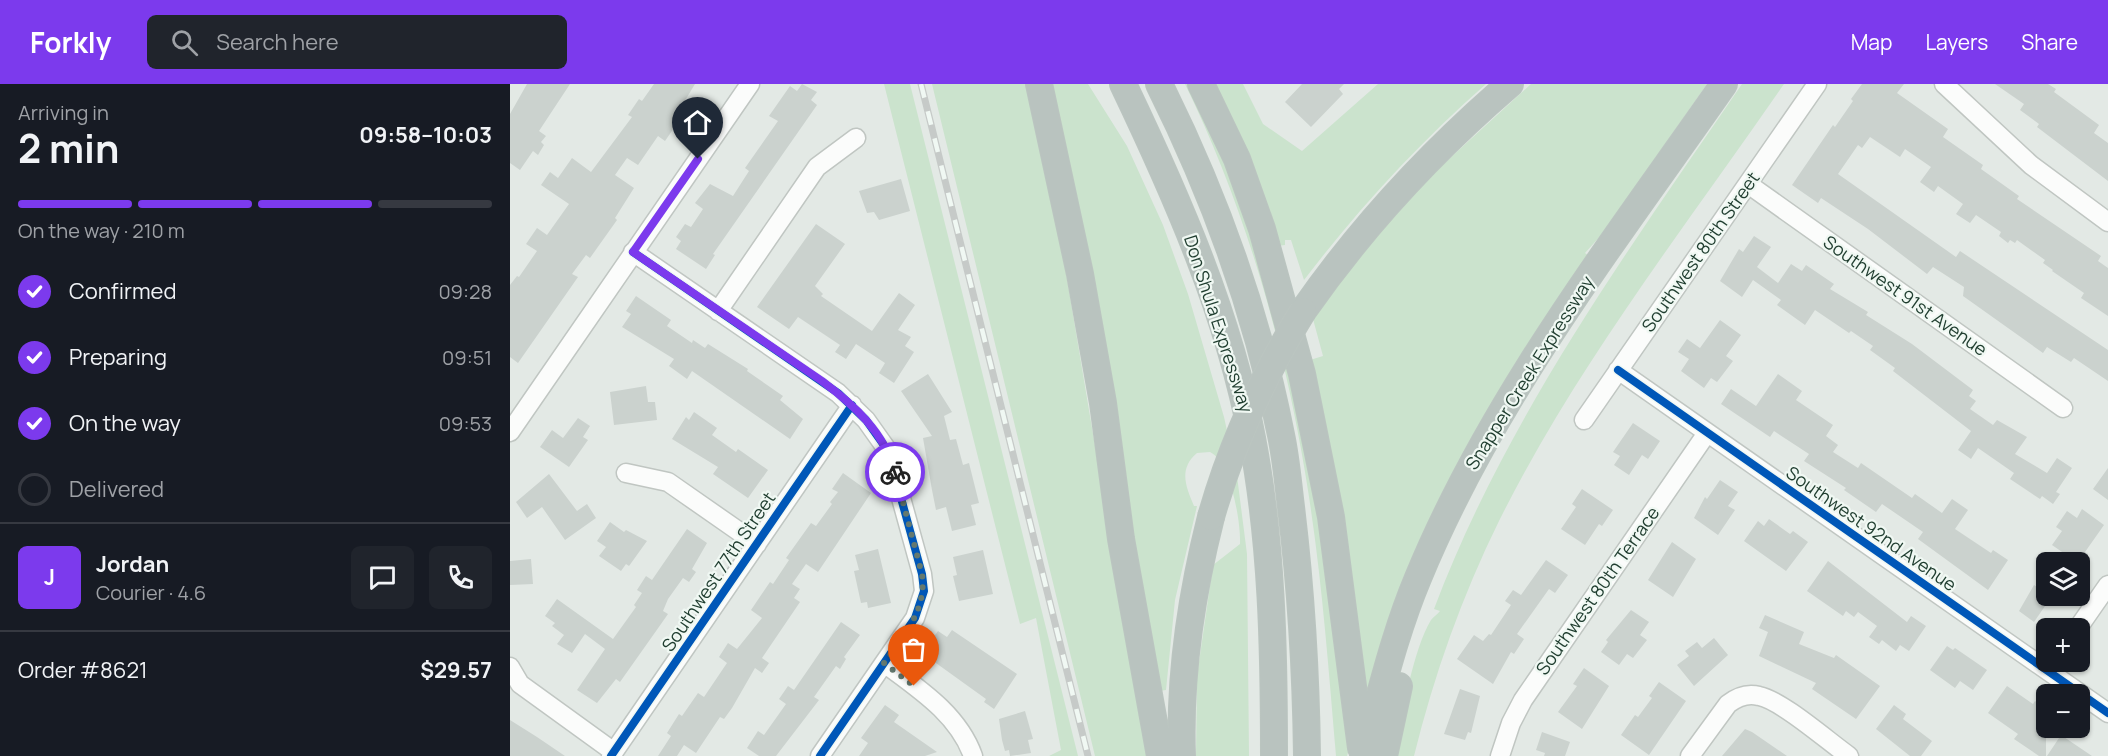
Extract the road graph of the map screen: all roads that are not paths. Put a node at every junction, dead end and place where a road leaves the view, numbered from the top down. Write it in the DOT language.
graph roads {
  1 [pos="750,84"];
  2 [pos="1039,84"];
  3 [pos="1123,84"];
  4 [pos="1159,84"];
  5 [pos="1201,84"];
  6 [pos="1510,84"];
  7 [pos="1724,84"];
  8 [pos="1817,84"];
  9 [pos="1944,84"];
  10 [pos="856,138"];
  11 [pos="1748,184"];
  12 [pos="2108,222"];
  13 [pos="633,252"];
  14 [pos="718,311"];
  15 [pos="1618,370"];
  16 [pos="852,405"];
  17 [pos="2063,408"];
  18 [pos="1584,420"];
  19 [pos="510,432"];
  20 [pos="1707,433"];
  21 [pos="626,473"];
  22 [pos="757,544"];
  23 [pos="1417,580"];
  24 [pos="2108,585"];
  25 [pos="2085,618"];
  26 [pos="2036,656"];
  27 [pos="884,663"];
  28 [pos="510,667"];
  29 [pos="2058,672"];
  30 [pos="2108,713"];
  31 [pos="613,754"];
  32 [pos="820,756"];
  33 [pos="973,756"];
  34 [pos="1160,756"];
  35 [pos="1182,756"];
  36 [pos="1274,756"];
  37 [pos="1307,756"];
  38 [pos="1363,756"];
  39 [pos="1384,756"];
  40 [pos="1500,756"];
  41 [pos="1690,756"];
  42 [pos="1849,756"];
  1 -- 13 [label="street"];
  2 -- 34 [label="highway"];
  3 -- 36 [label="highway, Don Shula Expressway"];
  4 -- 37 [label="highway, Don Shula Expressway"];
  5 -- 38 [label="highway"];
  6 -- 35 [label="highway, bridge"];
  7 -- 23 [label="highway, Snapper Creek Expressway"];
  8 -- 11 [label="street, Southwest 80th Street"];
  9 -- 12 [label="street"];
  10 -- 14 [label="street"];
  11 -- 15 [label="street, Southwest 80th Street"];
  11 -- 17 [label="street, Southwest 91st Avenue"];
  13 -- 14 [label="street"];
  13 -- 19 [label="street"];
  14 -- 16 [label="street"];
  15 -- 18 [label="street, Southwest 80th Street"];
  15 -- 20 [label="street, Southwest 92nd Avenue"];
  16 -- 22 [label="street, Southwest 77th Street"];
  16 -- 27 [label="street"];
  20 -- 26 [label="street, Southwest 92nd Avenue"];
  20 -- 40 [label="street, Southwest 80th Terrace"];
  21 -- 22 [label="street"];
  22 -- 31 [label="street, Southwest 77th Street"];
  23 -- 38 [label="highway, Snapper Creek Expressway"];
  23 -- 39 [label="highway"];
  24 -- 25 [label="street"];
  27 -- 32 [label="street"];
  27 -- 33 [label="street"];
  28 -- 31 [label="street"];
  29 -- 30 [label="street, Southwest 92nd Avenue"];
  41 -- 42 [label="street"];
}
